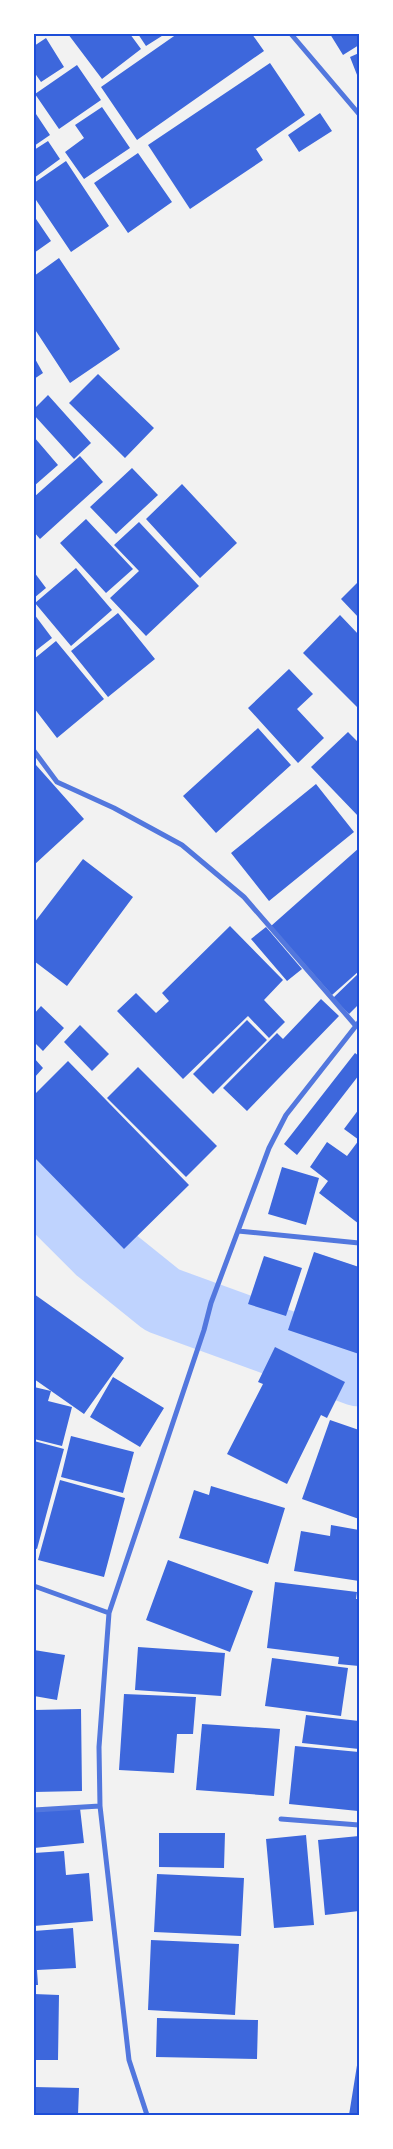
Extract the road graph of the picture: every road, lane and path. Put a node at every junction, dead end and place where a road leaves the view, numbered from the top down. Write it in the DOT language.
graph roads {
  1 [pos="291,34"];
  2 [pos="359,114"];
  3 [pos="34,751"];
  4 [pos="357,1024"];
  5 [pos="238,1231"];
  6 [pos="359,1243"];
  7 [pos="34,1586"];
  8 [pos="109,1613"];
  9 [pos="100,1806"];
  10 [pos="34,1810"];
  11 [pos="281,1819"];
  12 [pos="359,1825"];
  13 [pos="146,2115"];
  1 -- 2 [label="street"];
  3 -- 4 [label="street"];
  4 -- 5 [label="street"];
  5 -- 6 [label="street"];
  5 -- 8 [label="street"];
  7 -- 8 [label="street"];
  8 -- 9 [label="street"];
  9 -- 10 [label="street"];
  9 -- 13 [label="street"];
  11 -- 12 [label="street"];
}
